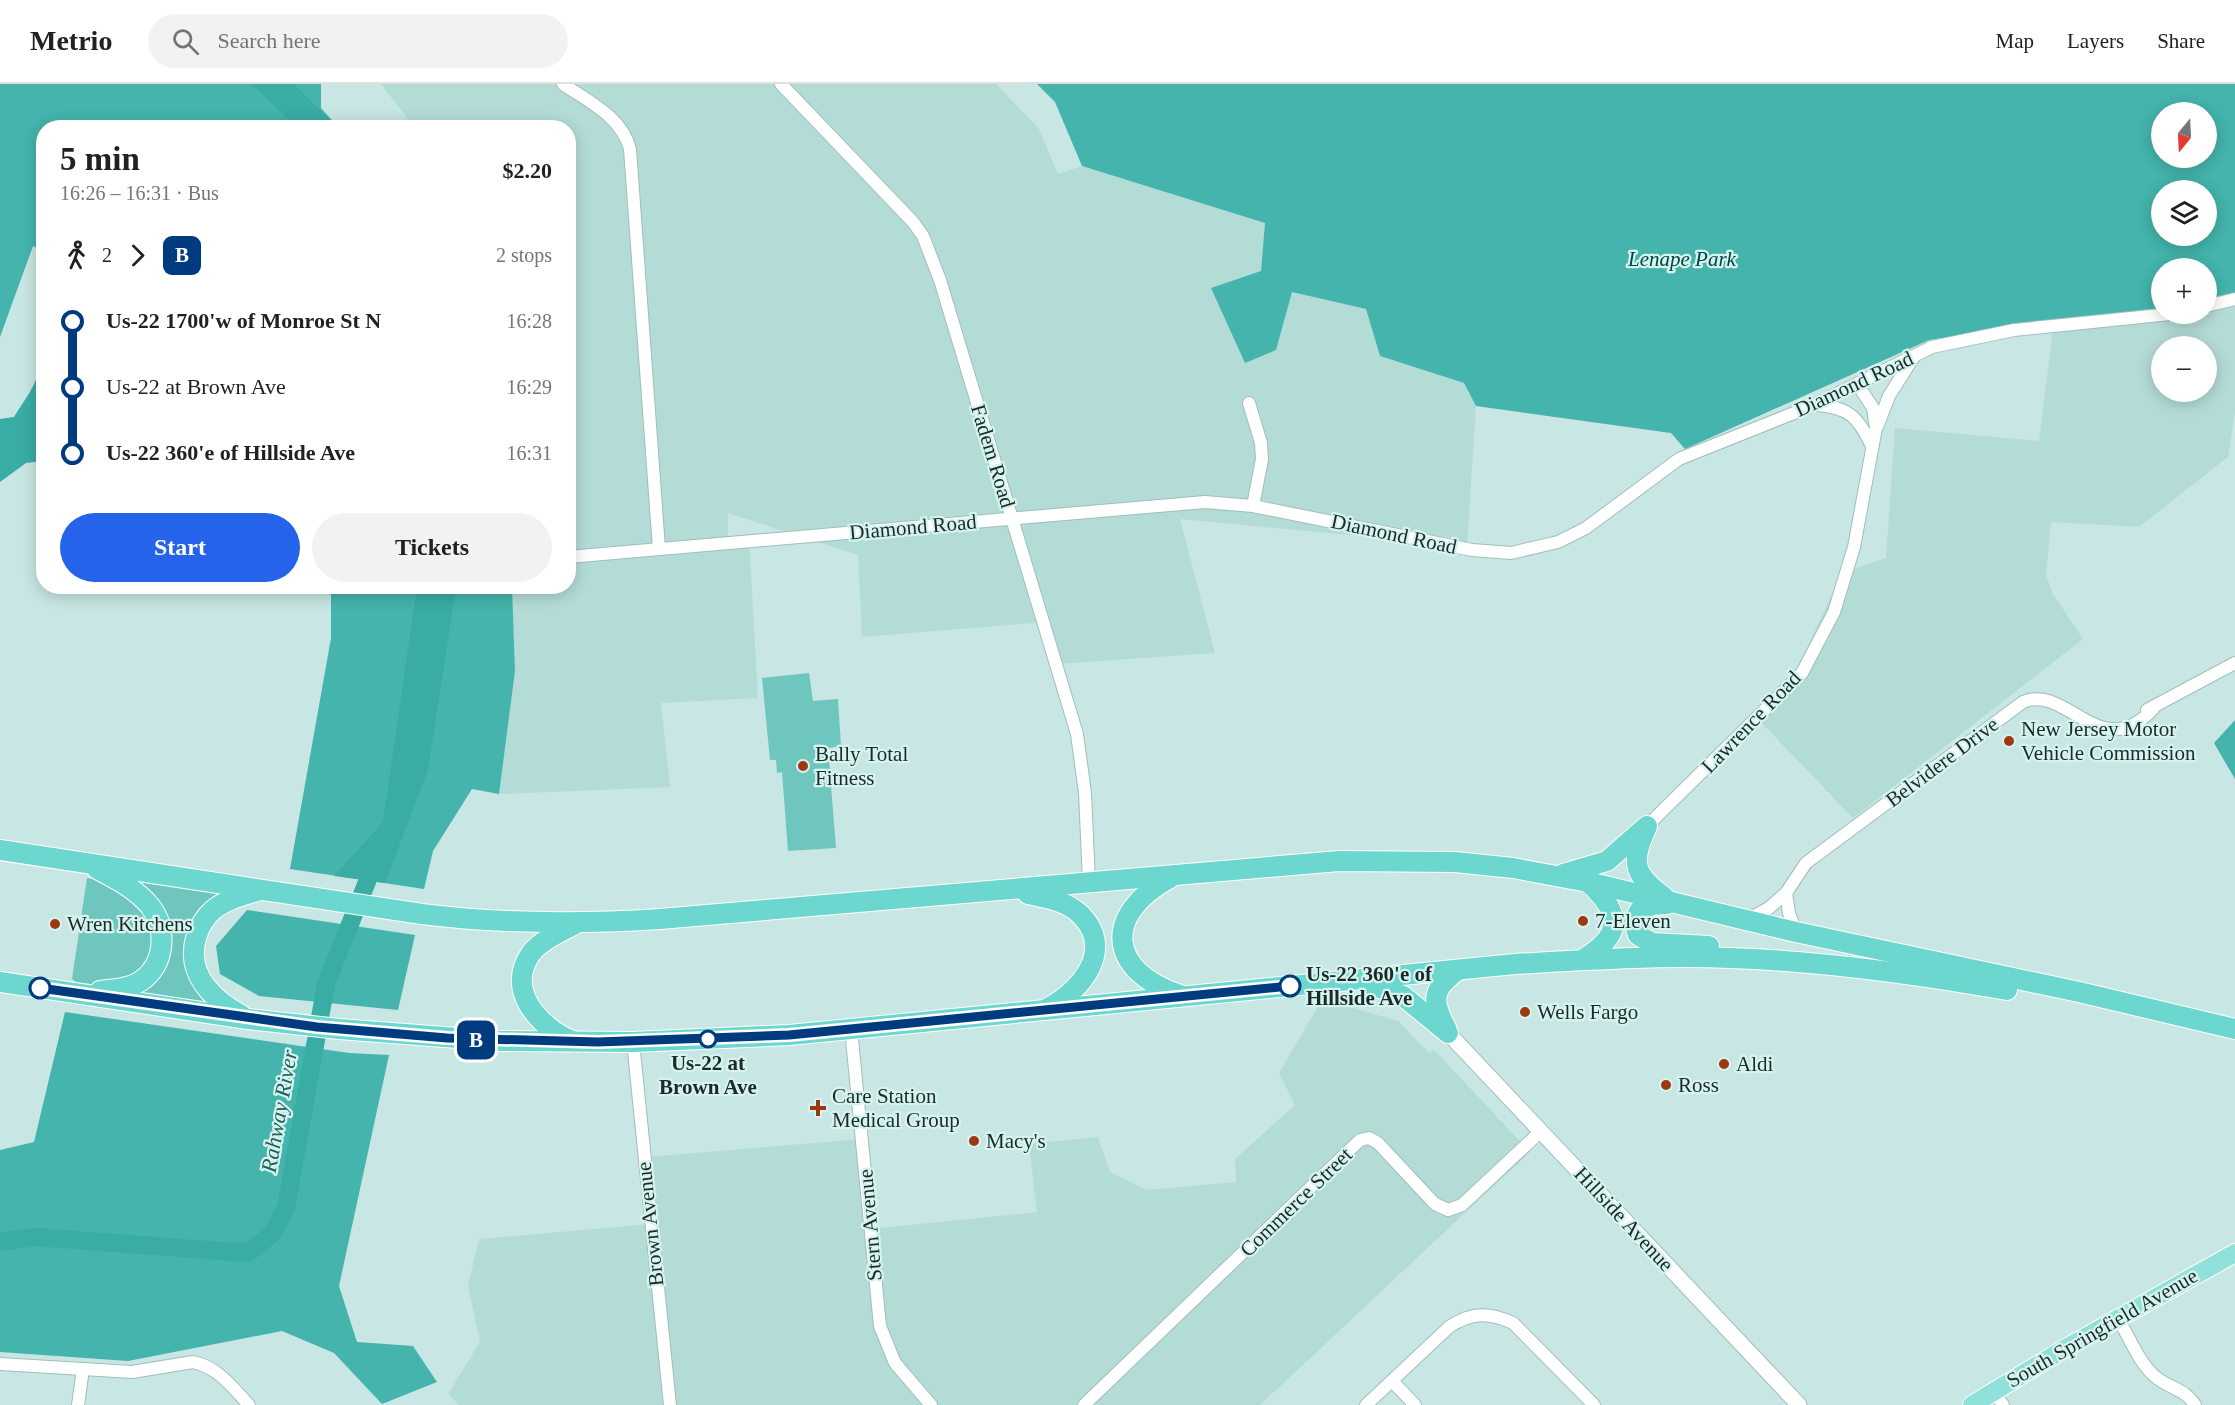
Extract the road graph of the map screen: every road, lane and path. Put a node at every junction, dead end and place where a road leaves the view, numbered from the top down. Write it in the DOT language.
graph roads {
  1 [pos="563,84"];
  2 [pos="781,84"];
  3 [pos="2235,299"];
  4 [pos="2217,303"];
  5 [pos="2151,316"];
  6 [pos="1914,357"];
  7 [pos="1858,385"];
  8 [pos="1249,403"];
  9 [pos="1814,405"];
  10 [pos="1876,428"];
  11 [pos="1872,446"];
  12 [pos="1253,506"];
  13 [pos="1012,519"];
  14 [pos="659,549"];
  15 [pos="576,556"];
  16 [pos="2235,663"];
  17 [pos="1647,826"];
  18 [pos="0,850"];
  19 [pos="83,862"];
  20 [pos="1175,875"];
  21 [pos="1555,875"];
  22 [pos="1089,882"];
  23 [pos="1588,882"];
  24 [pos="263,889"];
  25 [pos="1010,890"];
  26 [pos="1786,893"];
  27 [pos="1674,902"];
  28 [pos="1748,920"];
  29 [pos="578,923"];
  30 [pos="1796,932"];
  31 [pos="1582,960"];
  32 [pos="1796,962"];
  33 [pos="1458,970"];
  34 [pos="1355,980"];
  35 [pos="0,982"];
  36 [pos="76,994"];
  37 [pos="1184,996"];
  38 [pos="1043,1011"];
  39 [pos="248,1019"];
  40 [pos="851,1029"];
  41 [pos="2235,1029"];
  42 [pos="1448,1033"];
  43 [pos="575,1042"];
  44 [pos="633,1042"];
  45 [pos="2235,1042"];
  46 [pos="1541,1131"];
  47 [pos="2235,1253"];
  48 [pos="2118,1318"];
  49 [pos="0,1364"];
  50 [pos="83,1369"];
  51 [pos="1392,1381"];
  52 [pos="1998,1398"];
  53 [pos="78,1405"];
  54 [pos="249,1405"];
  55 [pos="669,1405"];
  56 [pos="931,1405"];
  57 [pos="1084,1405"];
  58 [pos="1366,1405"];
  59 [pos="1415,1405"];
  60 [pos="1594,1405"];
  61 [pos="1800,1405"];
  62 [pos="1971,1405"];
  63 [pos="2195,1405"];
  1 -- 14 [label="street"];
  2 -- 13 [label="street, Fadem Road"];
  3 -- 4 [label="street"];
  5 -- 6 [label="street, Diamond Road"];
  6 -- 7 [label="street, Diamond Road"];
  6 -- 10 [label="street, Lawrence Road"];
  7 -- 9 [label="street, Diamond Road"];
  7 -- 10 [label="street, Lawrence Road"];
  8 -- 12 [label="street"];
  9 -- 11 [label="street"];
  9 -- 12 [label="street, Diamond Road"];
  10 -- 11 [label="street, Lawrence Road"];
  11 -- 17 [label="street, Lawrence Road"];
  12 -- 13 [label="street, Diamond Road"];
  13 -- 14 [label="street, Diamond Road"];
  13 -- 22 [label="street, Fadem Road"];
  14 -- 15 [label="street, Diamond Road"];
  16 -- 26 [label="street, Belvidere Drive"];
  17 -- 21 [label="highway"];
  17 -- 27 [label="highway"];
  18 -- 19 [label="highway"];
  19 -- 24 [label="highway"];
  19 -- 36 [label="highway"];
  20 -- 21 [label="highway"];
  20 -- 22 [label="highway"];
  20 -- 37 [label="highway"];
  21 -- 23 [label="highway"];
  22 -- 25 [label="highway"];
  23 -- 27 [label="highway"];
  23 -- 31 [label="highway"];
  24 -- 29 [label="highway"];
  24 -- 39 [label="highway"];
  25 -- 29 [label="highway"];
  25 -- 38 [label="highway"];
  26 -- 28 [label="street, Belvidere Drive"];
  26 -- 30 [label="street"];
  27 -- 28 [label="highway"];
  27 -- 32 [label="highway"];
  28 -- 30 [label="highway"];
  29 -- 43 [label="highway"];
  30 -- 41 [label="highway"];
  31 -- 32 [label="highway"];
  31 -- 33 [label="highway"];
  32 -- 45 [label="highway"];
  33 -- 34 [label="highway"];
  33 -- 42 [label="highway"];
  34 -- 37 [label="highway"];
  34 -- 42 [label="highway"];
  35 -- 36 [label="highway"];
  36 -- 39 [label="highway"];
  37 -- 38 [label="highway"];
  38 -- 40 [label="highway"];
  39 -- 43 [label="highway"];
  40 -- 44 [label="highway"];
  40 -- 56 [label="street, Stern Avenue"];
  42 -- 46 [label="street, Hillside Avenue"];
  43 -- 44 [label="highway"];
  44 -- 55 [label="street, Brown Avenue"];
  46 -- 57 [label="street, Commerce Street"];
  46 -- 61 [label="street, Hillside Avenue"];
  47 -- 48 [label="main road, South Springfield Avenue"];
  48 -- 52 [label="main road, South Springfield Avenue"];
  48 -- 63 [label="street"];
  49 -- 50 [label="street"];
  50 -- 53 [label="street"];
  50 -- 54 [label="street"];
  51 -- 58 [label="street"];
  51 -- 59 [label="street"];
  51 -- 60 [label="street"];
  52 -- 62 [label="main road, South Springfield Avenue"];
}
